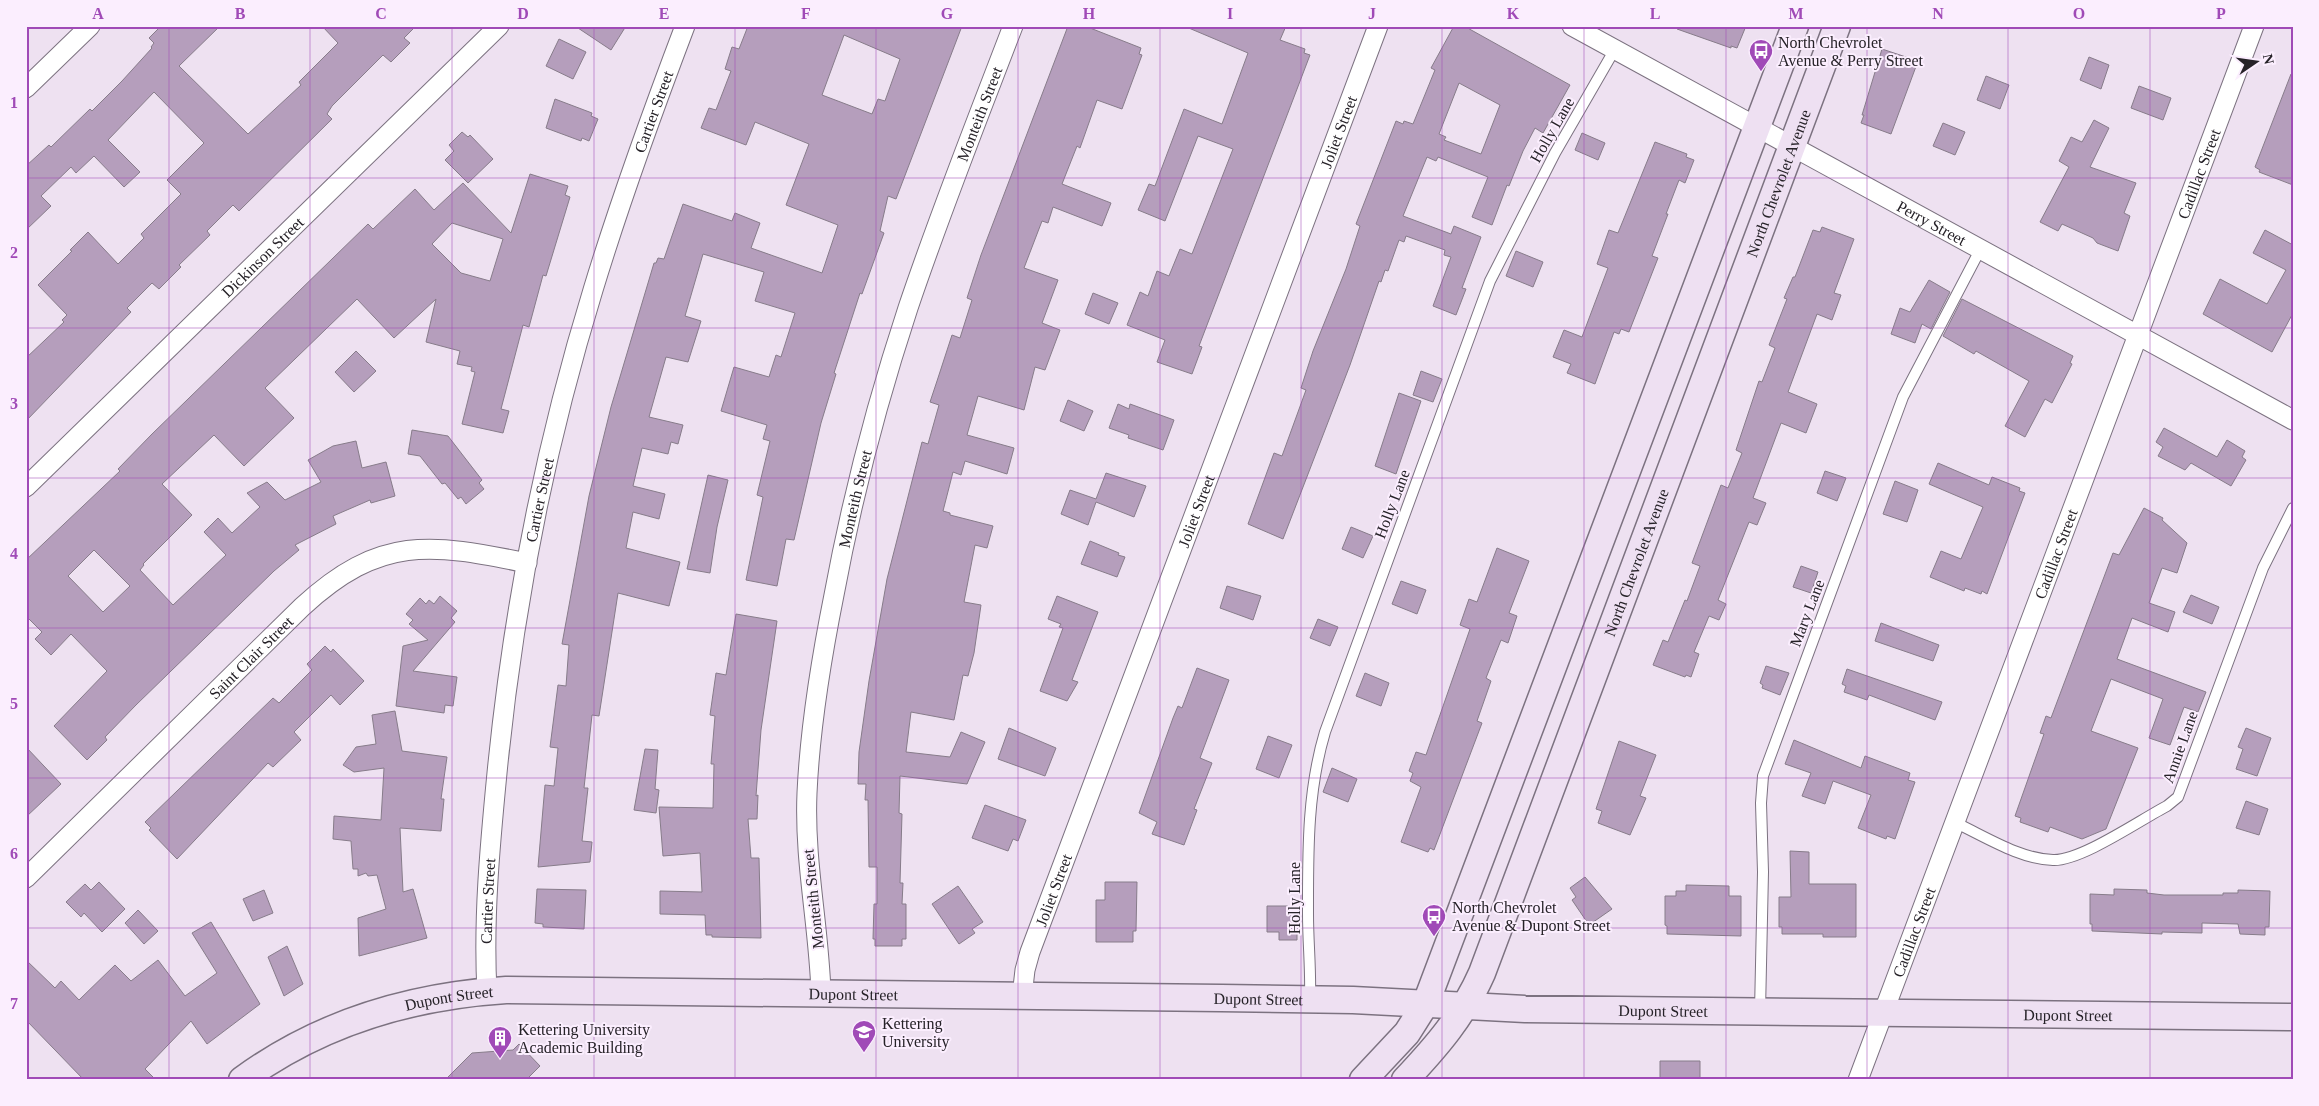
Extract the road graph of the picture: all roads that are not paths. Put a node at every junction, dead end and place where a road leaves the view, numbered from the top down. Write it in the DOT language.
graph roads {
  1 [pos="90,26"];
  2 [pos="499,26"];
  3 [pos="685,26"];
  4 [pos="1013,26"];
  5 [pos="1378,26"];
  6 [pos="1572,26"];
  7 [pos="1795,26"];
  8 [pos="1837,26"];
  9 [pos="2254,26"];
  10 [pos="1615,50"];
  11 [pos="26,88"];
  12 [pos="1757,127"];
  13 [pos="1792,147"];
  14 [pos="1980,250"];
  15 [pos="2139,336"];
  16 [pos="2293,420"];
  17 [pos="26,487"];
  18 [pos="2293,508"];
  19 [pos="1599,545"];
  20 [pos="1637,560"];
  21 [pos="527,563"];
  22 [pos="1956,823"];
  23 [pos="26,878"];
  24 [pos="487,992"];
  25 [pos="821,993"];
  26 [pos="1022,996"];
  27 [pos="1310,999"];
  28 [pos="1426,1003"];
  29 [pos="1467,1006"];
  30 [pos="1760,1011"];
  31 [pos="1884,1012"];
  32 [pos="2293,1016"];
  33 [pos="242,1080"];
  34 [pos="1363,1080"];
  35 [pos="1405,1080"];
  36 [pos="1858,1080"];
  1 -- 11 [label="street"];
  2 -- 17 [label="street, Dickinson Street"];
  3 -- 21 [label="street, Cartier Street"];
  4 -- 25 [label="street, Monteith Street"];
  5 -- 26 [label="street, Joliet Street"];
  6 -- 10 [label="street, Perry Street"];
  7 -- 12 [label="street"];
  8 -- 13 [label="street, North Chevrolet Avenue"];
  9 -- 15 [label="street, Cadillac Street"];
  10 -- 12 [label="street, Perry Street"];
  10 -- 27 [label="lane, Holly Lane"];
  12 -- 13 [label="street, Perry Street"];
  12 -- 19 [label="street"];
  13 -- 14 [label="street, Perry Street"];
  13 -- 20 [label="street, North Chevrolet Avenue"];
  14 -- 15 [label="street, Perry Street"];
  14 -- 30 [label="lane, Mary Lane"];
  15 -- 16 [label="street, Perry Street"];
  15 -- 22 [label="street, Cadillac Street"];
  18 -- 22 [label="lane, Annie Lane"];
  19 -- 20 [label="street"];
  19 -- 28 [label="street"];
  20 -- 29 [label="street, North Chevrolet Avenue"];
  21 -- 23 [label="street, Saint Clair Street"];
  21 -- 24 [label="street, Cartier Street"];
  22 -- 31 [label="street, Cadillac Street"];
  24 -- 25 [label="street, Dupont Street"];
  24 -- 33 [label="street, Dupont Street"];
  25 -- 26 [label="street, Dupont Street"];
  26 -- 27 [label="street, Dupont Street"];
  27 -- 28 [label="street, Dupont Street"];
  28 -- 29 [label="street, Dupont Street"];
  28 -- 34 [label="street"];
  29 -- 30 [label="street, Dupont Street"];
  29 -- 35 [label="street, North Chevrolet Avenue"];
  30 -- 31 [label="street, Dupont Street"];
  31 -- 32 [label="street, Dupont Street"];
  31 -- 36 [label="street, Cadillac Street"];
}
